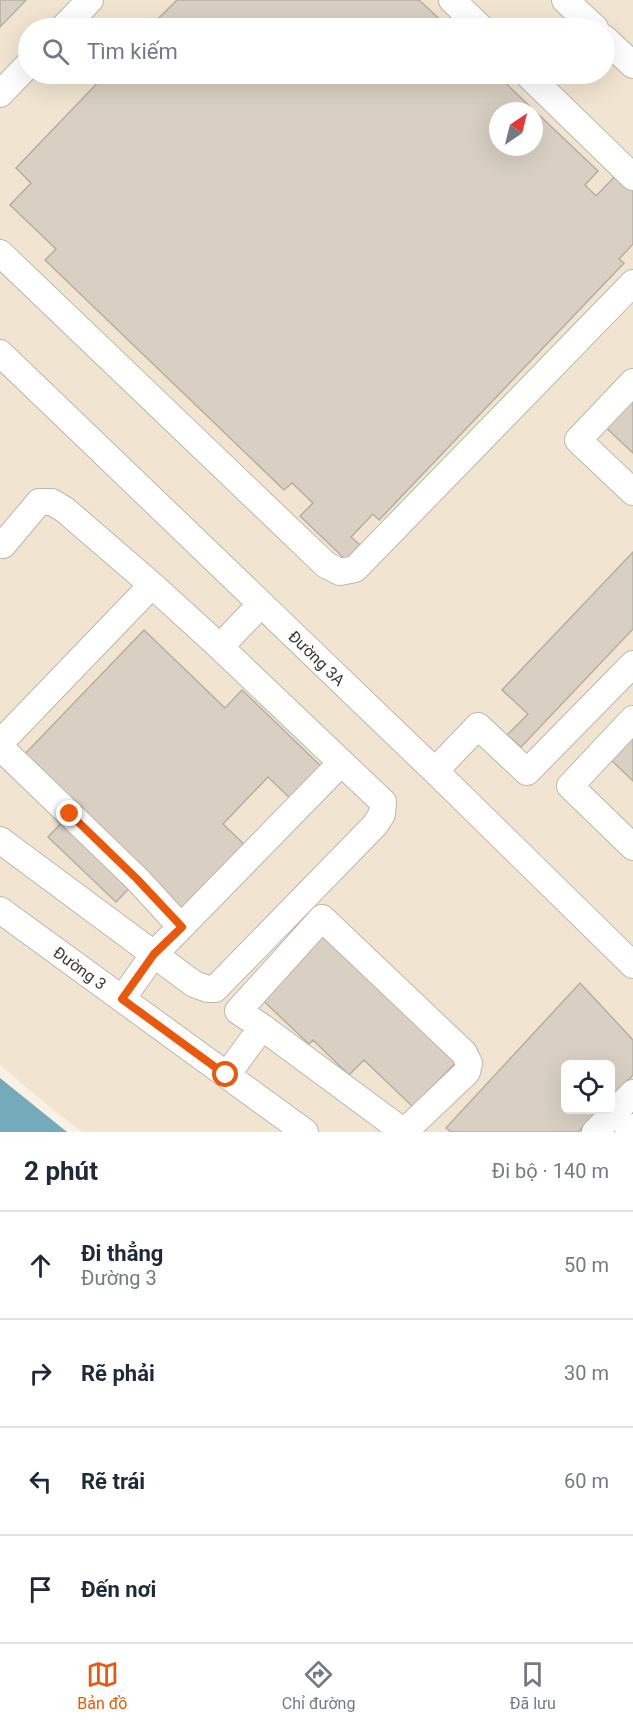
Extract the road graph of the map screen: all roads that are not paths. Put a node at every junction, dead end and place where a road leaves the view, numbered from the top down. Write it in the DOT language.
graph roads {
  1 [pos="90,0"];
  2 [pos="452,0"];
  3 [pos="565,0"];
  4 [pos="73,18"];
  5 [pos="471,18"];
  6 [pos="584,18"];
  7 [pos="615,48"];
  8 [pos="633,65"];
  9 [pos="18,75"];
  10 [pos="537,84"];
  11 [pos="0,94"];
  12 [pos="633,177"];
  13 [pos="0,253"];
  14 [pos="633,283"];
  15 [pos="0,352"];
  16 [pos="633,382"];
  17 [pos="633,492"];
  18 [pos="3,545"];
  19 [pos="152,585"];
  20 [pos="261,604"];
  21 [pos="220,647"];
  22 [pos="633,664"];
  23 [pos="633,719"];
  24 [pos="0,745"];
  25 [pos="341,763"];
  26 [pos="435,771"];
  27 [pos="0,840"];
  28 [pos="633,847"];
  29 [pos="0,910"];
  30 [pos="182,927"];
  31 [pos="154,954"];
  32 [pos="633,965"];
  33 [pos="122,999"];
  34 [pos="262,1027"];
  35 [pos="226,1075"];
  36 [pos="633,1093"];
  37 [pos="633,1127"];
  38 [pos="305,1132"];
  39 [pos="596,1132"];
  40 [pos="628,1132"];
  1 -- 4 [label="street"];
  2 -- 5 [label="street"];
  3 -- 6 [label="street"];
  7 -- 8 [label="street"];
  9 -- 11 [label="street"];
  10 -- 12 [label="street"];
  13 -- 14 [label="street"];
  15 -- 20 [label="street, Đường 3A"];
  16 -- 17 [label="street"];
  18 -- 19 [label="street"];
  19 -- 21 [label="street"];
  19 -- 24 [label="street"];
  20 -- 21 [label="street"];
  20 -- 26 [label="street, Đường 3A"];
  21 -- 25 [label="street"];
  22 -- 26 [label="street"];
  23 -- 28 [label="street"];
  24 -- 30 [label="street"];
  25 -- 30 [label="street"];
  25 -- 31 [label="street"];
  26 -- 32 [label="street, Đường 3A"];
  27 -- 31 [label="street"];
  29 -- 33 [label="street, Đường 3"];
  30 -- 31 [label="street"];
  31 -- 33 [label="street"];
  33 -- 35 [label="street, Đường 3"];
  34 -- 34 [label="street"];
  34 -- 35 [label="street"];
  35 -- 38 [label="street, Đường 3"];
  36 -- 39 [label="street"];
  37 -- 40 [label="street"];
}
